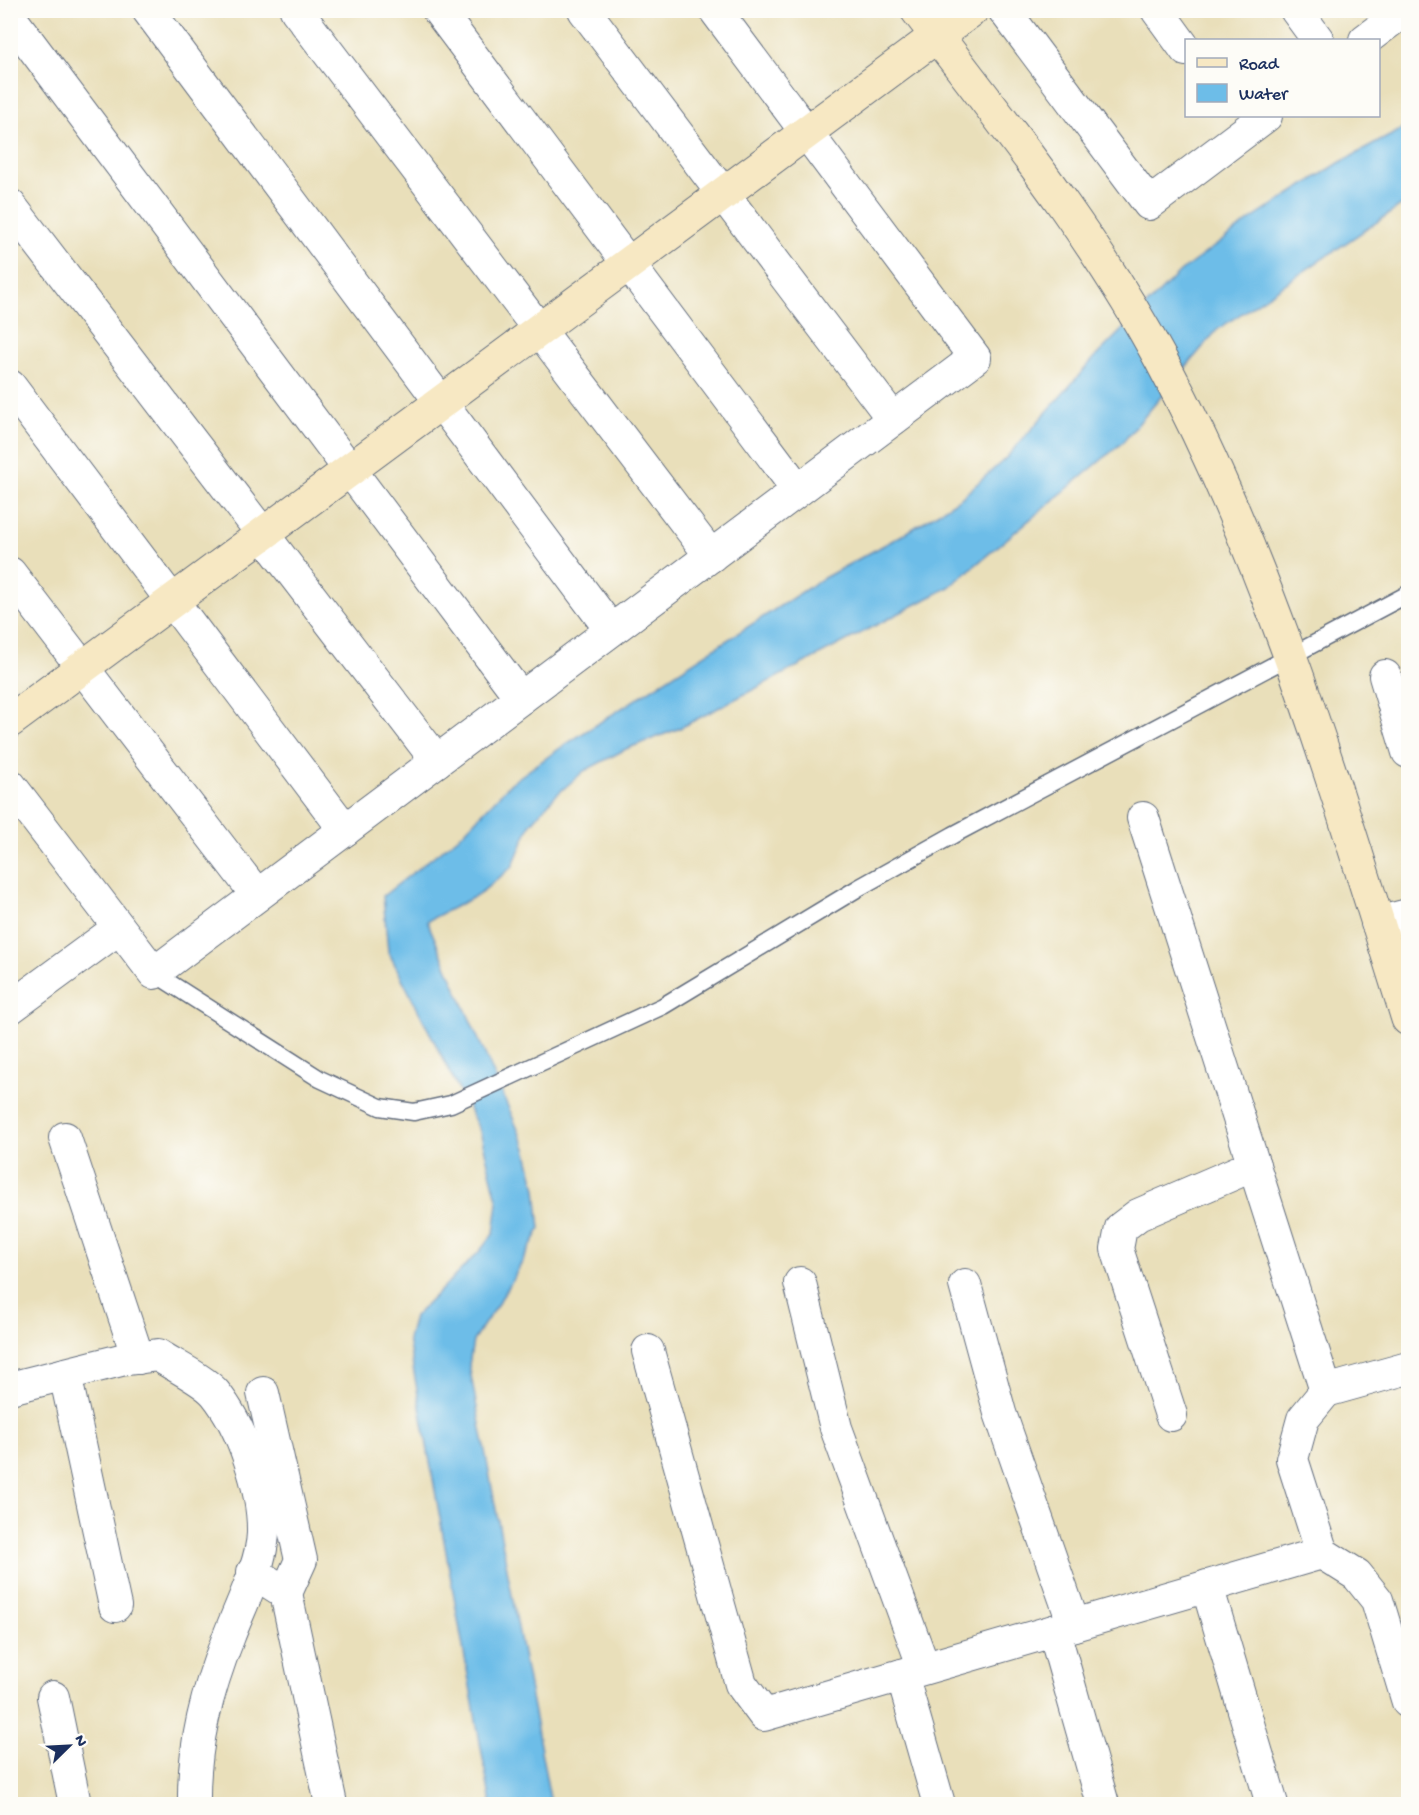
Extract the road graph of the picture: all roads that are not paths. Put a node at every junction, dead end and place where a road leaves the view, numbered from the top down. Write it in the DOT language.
graph roads {
  1 [pos="148,10"];
  2 [pos="296,10"];
  3 [pos="438,10"];
  4 [pos="584,10"];
  5 [pos="715,10"];
  6 [pos="917,10"];
  7 [pos="972,10"];
  8 [pos="1004,10"];
  9 [pos="1157,10"];
  10 [pos="1296,10"];
  11 [pos="1405,10"];
  12 [pos="16,19"];
  13 [pos="937,36"];
  14 [pos="1317,39"];
  15 [pos="1366,39"];
  16 [pos="1185,49"];
  17 [pos="1249,120"];
  18 [pos="807,133"];
  19 [pos="723,194"];
  20 [pos="10,205"];
  21 [pos="629,264"];
  22 [pos="539,330"];
  23 [pos="10,386"];
  24 [pos="441,403"];
  25 [pos="894,419"];
  26 [pos="350,470"];
  27 [pos="798,490"];
  28 [pos="263,534"];
  29 [pos="711,556"];
  30 [pos="10,573"];
  31 [pos="1408,594"];
  32 [pos="173,602"];
  33 [pos="611,630"];
  34 [pos="1289,658"];
  35 [pos="83,668"];
  36 [pos="1385,676"];
  37 [pos="521,698"];
  38 [pos="10,722"];
  39 [pos="1408,752"];
  40 [pos="437,761"];
  41 [pos="10,785"];
  42 [pos="1143,818"];
  43 [pos="345,830"];
  44 [pos="257,896"];
  45 [pos="1408,915"];
  46 [pos="1377,923"];
  47 [pos="119,928"];
  48 [pos="154,973"];
  49 [pos="14,999"];
  50 [pos="1408,1019"];
  51 [pos="65,1138"];
  52 [pos="1254,1165"];
  53 [pos="800,1283"];
  54 [pos="965,1285"];
  55 [pos="648,1351"];
  56 [pos="138,1358"];
  57 [pos="1408,1368"];
  58 [pos="65,1374"];
  59 [pos="10,1388"];
  60 [pos="1326,1391"];
  61 [pos="263,1393"];
  62 [pos="1171,1415"];
  63 [pos="1322,1553"];
  64 [pos="254,1572"];
  65 [pos="1208,1586"];
  66 [pos="286,1593"];
  67 [pos="115,1606"];
  68 [pos="1064,1628"];
  69 [pos="913,1672"];
  70 [pos="53,1697"];
  71 [pos="1408,1702"];
  72 [pos="75,1804"];
  73 [pos="194,1804"];
  74 [pos="331,1804"];
  75 [pos="939,1804"];
  76 [pos="1103,1804"];
  77 [pos="1272,1804"];
  1 -- 24 [label="street"];
  2 -- 22 [label="street"];
  3 -- 21 [label="street"];
  4 -- 19 [label="street"];
  5 -- 18 [label="street"];
  6 -- 13 [label="street"];
  7 -- 13 [label="street"];
  8 -- 17 [label="street"];
  9 -- 16 [label="street"];
  10 -- 14 [label="street"];
  11 -- 15 [label="street"];
  12 -- 26 [label="street"];
  13 -- 18 [label="street"];
  13 -- 34 [label="street"];
  18 -- 19 [label="street"];
  18 -- 25 [label="street"];
  19 -- 21 [label="street"];
  19 -- 25 [label="street"];
  20 -- 28 [label="street"];
  21 -- 22 [label="street"];
  21 -- 27 [label="street"];
  22 -- 24 [label="street"];
  22 -- 29 [label="street"];
  23 -- 32 [label="street"];
  24 -- 26 [label="street"];
  24 -- 33 [label="street"];
  25 -- 27 [label="street"];
  26 -- 28 [label="street"];
  26 -- 37 [label="street"];
  27 -- 29 [label="street"];
  28 -- 32 [label="street"];
  28 -- 40 [label="street"];
  29 -- 33 [label="street"];
  30 -- 35 [label="street"];
  31 -- 34 [label="lane"];
  32 -- 35 [label="street"];
  32 -- 43 [label="street"];
  33 -- 37 [label="street"];
  34 -- 46 [label="street"];
  34 -- 48 [label="lane"];
  35 -- 38 [label="street"];
  35 -- 44 [label="street"];
  36 -- 39 [label="street"];
  37 -- 40 [label="street"];
  40 -- 43 [label="street"];
  41 -- 47 [label="street"];
  42 -- 52 [label="street"];
  43 -- 44 [label="street"];
  44 -- 48 [label="street"];
  45 -- 46 [label="street"];
  46 -- 50 [label="street"];
  47 -- 48 [label="street"];
  47 -- 49 [label="street"];
  51 -- 56 [label="street"];
  52 -- 60 [label="street"];
  52 -- 62 [label="street"];
  53 -- 69 [label="street"];
  54 -- 68 [label="street"];
  55 -- 69 [label="street"];
  56 -- 58 [label="street"];
  56 -- 64 [label="street"];
  57 -- 60 [label="street"];
  58 -- 59 [label="street"];
  58 -- 67 [label="street"];
  60 -- 63 [label="street"];
  61 -- 66 [label="street"];
  63 -- 65 [label="street"];
  63 -- 71 [label="street"];
  64 -- 66 [label="street"];
  64 -- 73 [label="street"];
  65 -- 68 [label="street"];
  65 -- 77 [label="street"];
  66 -- 74 [label="street"];
  68 -- 69 [label="street"];
  68 -- 76 [label="street"];
  69 -- 75 [label="street"];
  70 -- 72 [label="street"];
}
